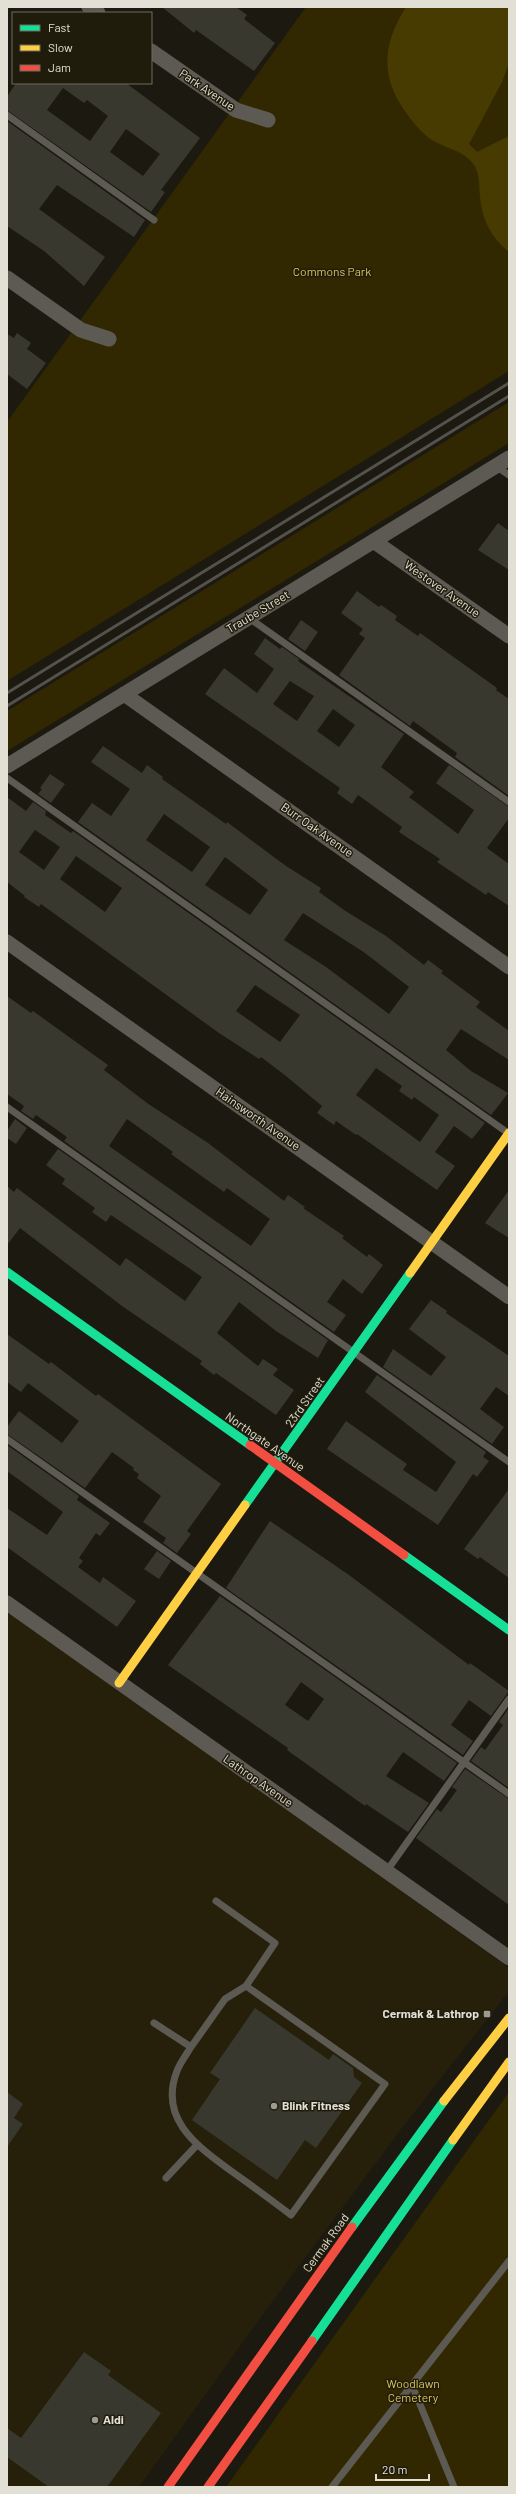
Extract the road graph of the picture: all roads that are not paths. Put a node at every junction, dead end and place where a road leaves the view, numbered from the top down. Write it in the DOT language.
graph roads {
  1 [pos="152,52"];
  2 [pos="7,115"];
  3 [pos="268,120"];
  4 [pos="154,220"];
  5 [pos="7,278"];
  6 [pos="109,339"];
  7 [pos="509,458"];
  8 [pos="496,466"];
  9 [pos="509,475"];
  10 [pos="375,542"];
  11 [pos="249,618"];
  12 [pos="509,636"];
  13 [pos="124,694"];
  14 [pos="7,766"];
  15 [pos="7,778"];
  16 [pos="509,802"];
  17 [pos="7,942"];
  18 [pos="509,967"];
  19 [pos="7,1107"];
  20 [pos="509,1134"];
  21 [pos="431,1242"];
  22 [pos="7,1272"];
  23 [pos="509,1297"];
  24 [pos="353,1353"];
  25 [pos="7,1439"];
  26 [pos="509,1462"];
  27 [pos="275,1464"];
  28 [pos="197,1574"];
  29 [pos="7,1603"];
  30 [pos="509,1630"];
  31 [pos="119,1683"];
  32 [pos="509,1699"];
  33 [pos="464,1763"];
  34 [pos="509,1794"];
  35 [pos="386,1872"];
  36 [pos="216,1901"];
  37 [pos="509,1958"];
  38 [pos="246,1986"];
  39 [pos="509,2018"];
  40 [pos="154,2023"];
  41 [pos="191,2047"];
  42 [pos="509,2062"];
  43 [pos="196,2146"];
  44 [pos="166,2178"];
  45 [pos="509,2261"];
  46 [pos="412,2385"];
  47 [pos="168,2487"];
  48 [pos="208,2487"];
  49 [pos="332,2487"];
  50 [pos="454,2487"];
  1 -- 3 [label="street, Park Avenue"];
  2 -- 4 [label="lane"];
  5 -- 6 [label="street"];
  7 -- 8 [label="street, Traube Street"];
  8 -- 9 [label="lane"];
  8 -- 10 [label="street, Traube Street"];
  10 -- 11 [label="street, Traube Street"];
  10 -- 12 [label="street, Westover Avenue"];
  11 -- 13 [label="street, Traube Street"];
  11 -- 16 [label="lane"];
  13 -- 14 [label="street, Traube Street"];
  13 -- 18 [label="street, Burr Oak Avenue"];
  15 -- 20 [label="lane"];
  17 -- 21 [label="street, Hainsworth Avenue"];
  19 -- 24 [label="lane"];
  20 -- 21 [label="street, 23rd Street"];
  21 -- 23 [label="street, Hainsworth Avenue"];
  21 -- 24 [label="street, 23rd Street"];
  22 -- 27 [label="street, Northgate Avenue"];
  24 -- 26 [label="lane"];
  24 -- 27 [label="street, 23rd Street"];
  25 -- 28 [label="lane"];
  27 -- 28 [label="street, 23rd Street"];
  27 -- 30 [label="street, Northgate Avenue"];
  28 -- 31 [label="street, 23rd Street"];
  28 -- 33 [label="lane"];
  29 -- 31 [label="street, Lathrop Avenue"];
  31 -- 35 [label="street, Lathrop Avenue"];
  32 -- 33 [label="lane"];
  33 -- 34 [label="lane"];
  33 -- 35 [label="lane"];
  35 -- 37 [label="street, Lathrop Avenue"];
  36 -- 38 [label="lane"];
  38 -- 41 [label="lane"];
  38 -- 43 [label="lane"];
  39 -- 47 [label="street, Cermak Road"];
  40 -- 41 [label="lane"];
  41 -- 43 [label="lane"];
  42 -- 48 [label="street"];
  43 -- 44 [label="lane"];
  45 -- 46 [label="lane"];
  46 -- 49 [label="lane"];
  46 -- 50 [label="lane"];
}
